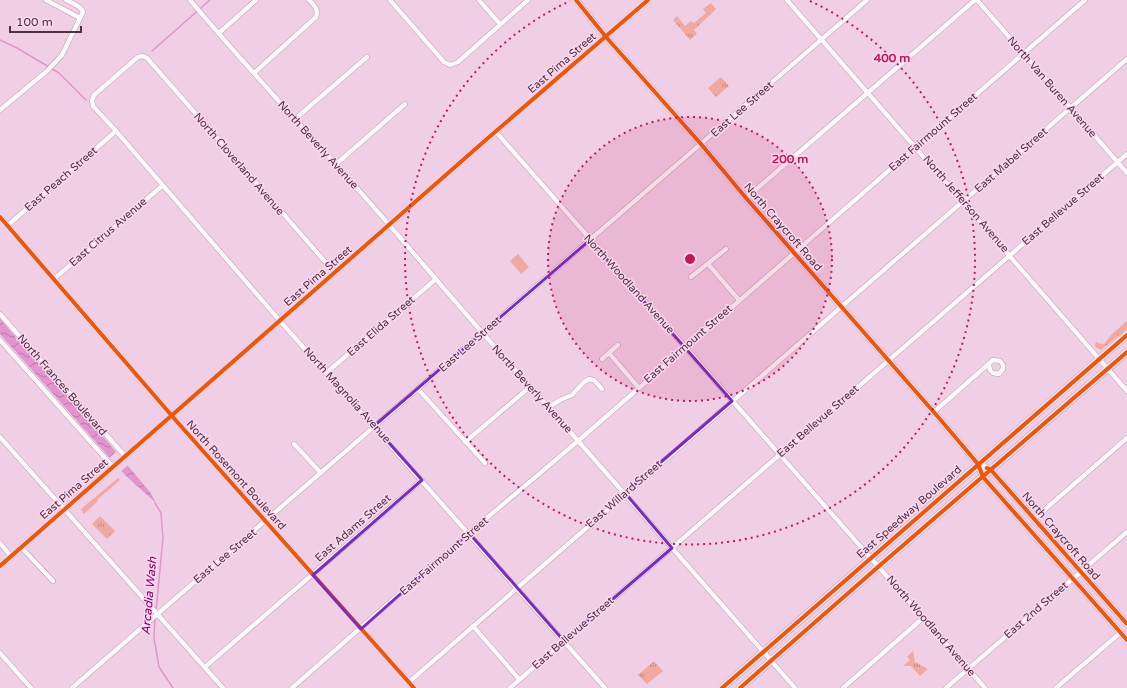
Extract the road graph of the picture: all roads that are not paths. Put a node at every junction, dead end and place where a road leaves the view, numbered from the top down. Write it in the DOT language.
graph roads {
  1 [pos="46,0"];
  2 [pos="66,0"];
  3 [pos="190,0"];
  4 [pos="256,0"];
  5 [pos="310,0"];
  6 [pos="390,0"];
  7 [pos="478,0"];
  8 [pos="528,0"];
  9 [pos="576,0"];
  10 [pos="648,0"];
  11 [pos="787,0"];
  12 [pos="867,0"];
  13 [pos="976,0"];
  14 [pos="1085,0"];
  15 [pos="80,18"];
  16 [pos="500,24"];
  17 [pos="219,33"];
  18 [pos="606,37"];
  19 [pos="822,39"];
  20 [pos="1023,54"];
  21 [pos="143,56"];
  22 [pos="367,57"];
  23 [pos="1127,59"];
  24 [pos="254,73"];
  25 [pos="869,92"];
  26 [pos="405,104"];
  27 [pos="1071,108"];
  28 [pos="0,110"];
  29 [pos="295,119"];
  30 [pos="116,131"];
  31 [pos="496,132"];
  32 [pos="701,144"];
  33 [pos="916,147"];
  34 [pos="1127,154"];
  35 [pos="1118,162"];
  36 [pos="335,165"];
  37 [pos="1127,173"];
  38 [pos="162,186"];
  39 [pos="746,198"];
  40 [pos="962,202"];
  41 [pos="0,217"];
  42 [pos="389,225"];
  43 [pos="7,226"];
  44 [pos="590,240"];
  45 [pos="726,249"];
  46 [pos="794,252"];
  47 [pos="1010,255"];
  48 [pos="708,264"];
  49 [pos="335,273"];
  50 [pos="691,277"];
  51 [pos="54,279"];
  52 [pos="436,279"];
  53 [pos="739,300"];
  54 [pos="841,307"];
  55 [pos="0,314"];
  56 [pos="280,320"];
  57 [pos="482,333"];
  58 [pos="1127,335"];
  59 [pos="0,340"];
  60 [pos="618,345"];
  61 [pos="685,346"];
  62 [pos="1127,352"];
  63 [pos="609,353"];
  64 [pos="1100,358"];
  65 [pos="602,359"];
  66 [pos="888,360"];
  67 [pos="989,365"];
  68 [pos="1109,369"];
  69 [pos="326,373"];
  70 [pos="530,387"];
  71 [pos="638,387"];
  72 [pos="418,389"];
  73 [pos="602,389"];
  74 [pos="1127,391"];
  75 [pos="732,401"];
  76 [pos="549,408"];
  77 [pos="934,412"];
  78 [pos="171,415"];
  79 [pos="374,426"];
  80 [pos="0,437"];
  81 [pos="1127,438"];
  82 [pos="578,441"];
  83 [pos="465,442"];
  84 [pos="294,444"];
  85 [pos="780,455"];
  86 [pos="124,457"];
  87 [pos="485,463"];
  88 [pos="978,464"];
  89 [pos="114,466"];
  90 [pos="991,470"];
  91 [pos="321,473"];
  92 [pos="983,477"];
  93 [pos="422,480"];
  94 [pos="625,493"];
  95 [pos="64,509"];
  96 [pos="1034,519"];
  97 [pos="266,522"];
  98 [pos="1127,532"];
  99 [pos="469,533"];
  100 [pos="0,543"];
  101 [pos="21,547"];
  102 [pos="672,548"];
  103 [pos="11,556"];
  104 [pos="871,558"];
  105 [pos="0,566"];
  106 [pos="878,567"];
  107 [pos="1081,572"];
  108 [pos="313,575"];
  109 [pos="1073,578"];
  110 [pos="53,582"];
  111 [pos="516,588"];
  112 [pos="157,615"];
  113 [pos="923,618"];
  114 [pos="1127,624"];
  115 [pos="473,626"];
  116 [pos="361,629"];
  117 [pos="1120,633"];
  118 [pos="1127,640"];
  119 [pos="564,641"];
  120 [pos="764,652"];
  121 [pos="0,653"];
  122 [pos="771,661"];
  123 [pos="205,667"];
  124 [pos="968,669"];
  125 [pos="519,679"];
  126 [pos="408,682"];
  127 [pos="31,688"];
  128 [pos="72,688"];
  129 [pos="224,688"];
  130 [pos="292,688"];
  131 [pos="414,688"];
  132 [pos="510,688"];
  133 [pos="605,688"];
  134 [pos="722,688"];
  135 [pos="740,688"];
  136 [pos="795,688"];
  137 [pos="843,688"];
  138 [pos="946,688"];
  139 [pos="985,688"];
  140 [pos="1056,688"];
  1 -- 15 [label="street"];
  2 -- 15 [label="street"];
  3 -- 17 [label="street, North Beverly Avenue"];
  4 -- 17 [label="street"];
  5 -- 24 [label="street"];
  6 -- 16 [label="street"];
  7 -- 16 [label="street"];
  8 -- 16 [label="street"];
  9 -- 18 [label="main road, North Craycroft Road"];
  10 -- 18 [label="street, East Pima Street"];
  11 -- 19 [label="street, North Jefferson Avenue"];
  12 -- 19 [label="street, East Lee Street"];
  13 -- 20 [label="street, North Van Buren Avenue"];
  13 -- 25 [label="street"];
  14 -- 20 [label="street, East Fairmount Street"];
  15 -- 28 [label="street"];
  17 -- 24 [label="street, North Beverly Avenue"];
  18 -- 31 [label="street, East Pima Street"];
  18 -- 32 [label="main road, North Craycroft Road"];
  19 -- 25 [label="street, North Jefferson Avenue"];
  19 -- 32 [label="street, East Lee Street"];
  20 -- 27 [label="street, North Van Buren Avenue"];
  20 -- 33 [label="street, East Fairmount Street"];
  21 -- 30 [label="street, North Magnolia Avenue"];
  21 -- 49 [label="street, North Cloverland Avenue"];
  22 -- 29 [label="street"];
  23 -- 27 [label="street, East Mabel Street"];
  24 -- 29 [label="street, North Beverly Avenue"];
  25 -- 33 [label="street, North Jefferson Avenue"];
  25 -- 39 [label="street"];
  26 -- 36 [label="street"];
  27 -- 35 [label="street, North Van Buren Avenue"];
  27 -- 40 [label="street, East Mabel Street"];
  29 -- 36 [label="street, North Beverly Avenue"];
  30 -- 38 [label="street, North Magnolia Avenue"];
  30 -- 43 [label="street, East Peach Street"];
  31 -- 42 [label="street, East Pima Street"];
  31 -- 44 [label="street, North Woodland Avenue"];
  32 -- 39 [label="main road, North Craycroft Road"];
  32 -- 44 [label="street, East Lee Street"];
  33 -- 40 [label="street, North Jefferson Avenue"];
  33 -- 46 [label="street, East Fairmount Street"];
  34 -- 35 [label="street, East Bellevue Street"];
  35 -- 37 [label="street, North Van Buren Avenue"];
  35 -- 47 [label="street, East Bellevue Street"];
  36 -- 42 [label="street, North Beverly Avenue"];
  38 -- 51 [label="street, East Citrus Avenue"];
  38 -- 56 [label="street, North Magnolia Avenue"];
  39 -- 46 [label="main road, North Craycroft Road"];
  40 -- 47 [label="street, North Jefferson Avenue"];
  40 -- 54 [label="street, East Mabel Street"];
  41 -- 43 [label="street, North Rosemont Boulevard"];
  42 -- 49 [label="street, East Pima Street"];
  42 -- 52 [label="street, North Beverly Avenue"];
  43 -- 51 [label="street, North Rosemont Boulevard"];
  44 -- 57 [label="street, East Lee Street"];
  44 -- 61 [label="street, North Woodland Avenue"];
  45 -- 48 [label="street"];
  46 -- 53 [label="street, East Fairmount Street"];
  46 -- 54 [label="main road, North Craycroft Road"];
  47 -- 64 [label="street, North Jefferson Avenue"];
  47 -- 66 [label="street, East Bellevue Street"];
  48 -- 50 [label="street"];
  48 -- 53 [label="street"];
  49 -- 56 [label="street, East Pima Street"];
  51 -- 78 [label="street, North Rosemont Boulevard"];
  52 -- 57 [label="street, North Beverly Avenue"];
  52 -- 69 [label="street, East Elida Street"];
  53 -- 61 [label="street, East Fairmount Street"];
  54 -- 66 [label="main road, North Craycroft Road"];
  54 -- 75 [label="street, East Willard Street"];
  55 -- 86 [label="street, North Frances Boulevard"];
  56 -- 69 [label="street, North Magnolia Avenue"];
  56 -- 78 [label="street, East Pima Street"];
  57 -- 70 [label="street, North Beverly Avenue"];
  57 -- 72 [label="street, East Lee Street"];
  58 -- 64 [label="main road, East Speedway Boulevard"];
  59 -- 89 [label="street, North Frances Boulevard"];
  60 -- 63 [label="street"];
  61 -- 71 [label="street, East Fairmount Street"];
  61 -- 75 [label="street, North Woodland Avenue"];
  62 -- 68 [label="main road, East Speedway Boulevard"];
  63 -- 65 [label="street"];
  63 -- 71 [label="street"];
  64 -- 68 [label="street, North Jefferson Avenue"];
  64 -- 88 [label="main road, East Speedway Boulevard"];
  66 -- 77 [label="main road, North Craycroft Road"];
  66 -- 85 [label="street, East Bellevue Street"];
  67 -- 77 [label="street"];
  68 -- 74 [label="street, North Jefferson Avenue"];
  68 -- 90 [label="main road, East Speedway Boulevard"];
  69 -- 79 [label="street, North Magnolia Avenue"];
  70 -- 76 [label="street, North Beverly Avenue"];
  70 -- 83 [label="street"];
  71 -- 82 [label="street, East Fairmount Street"];
  72 -- 79 [label="street, East Lee Street"];
  72 -- 83 [label="street"];
  73 -- 76 [label="street"];
  75 -- 85 [label="street, North Woodland Avenue"];
  75 -- 94 [label="street, East Willard Street"];
  76 -- 82 [label="street, North Beverly Avenue"];
  77 -- 88 [label="main road, North Craycroft Road"];
  78 -- 86 [label="street, East Pima Street"];
  78 -- 97 [label="street, North Rosemont Boulevard"];
  79 -- 91 [label="street, East Lee Street"];
  79 -- 93 [label="street, North Magnolia Avenue"];
  80 -- 95 [label="street"];
  81 -- 96 [label="street"];
  82 -- 94 [label="street, North Beverly Avenue"];
  82 -- 99 [label="street, East Fairmount Street"];
  83 -- 87 [label="street"];
  84 -- 91 [label="street"];
  85 -- 102 [label="street, East Bellevue Street"];
  85 -- 104 [label="street, North Woodland Avenue"];
  86 -- 89 [label="street, East Pima Street"];
  88 -- 90 [label="main road, North Craycroft Road"];
  88 -- 92 [label="main road, North Craycroft Road"];
  88 -- 104 [label="main road, East Speedway Boulevard"];
  89 -- 95 [label="street, East Pima Street"];
  90 -- 92 [label="main road, East Speedway Boulevard"];
  90 -- 96 [label="main road, North Craycroft Road"];
  91 -- 97 [label="street, East Lee Street"];
  92 -- 106 [label="main road, East Speedway Boulevard"];
  92 -- 109 [label="main road, North Craycroft Road"];
  93 -- 99 [label="street, North Magnolia Avenue"];
  93 -- 108 [label="street, East Adams Street"];
  94 -- 102 [label="street, North Beverly Avenue"];
  94 -- 111 [label="street, East Willard Street"];
  95 -- 101 [label="street, East Pima Street"];
  95 -- 112 [label="street"];
  96 -- 107 [label="main road, North Craycroft Road"];
  97 -- 108 [label="street, North Rosemont Boulevard"];
  97 -- 112 [label="street, East Lee Street"];
  98 -- 107 [label="street, East 2nd Street"];
  99 -- 111 [label="street, North Magnolia Avenue"];
  99 -- 116 [label="street, East Fairmount Street"];
  100 -- 103 [label="street"];
  101 -- 103 [label="street, East Pima Street"];
  101 -- 110 [label="street"];
  102 -- 119 [label="street, East Bellevue Street"];
  102 -- 120 [label="street, North Beverly Avenue"];
  103 -- 105 [label="street, East Pima Street"];
  104 -- 106 [label="street, North Woodland Avenue"];
  104 -- 120 [label="main road, East Speedway Boulevard"];
  106 -- 113 [label="street, North Woodland Avenue"];
  106 -- 122 [label="main road, East Speedway Boulevard"];
  107 -- 109 [label="street, East 2nd Street"];
  107 -- 114 [label="main road, North Craycroft Road"];
  108 -- 116 [label="street, North Rosemont Boulevard"];
  108 -- 123 [label="street, East Adams Street"];
  109 -- 117 [label="main road, North Craycroft Road"];
  109 -- 124 [label="street, East 2nd Street"];
  111 -- 115 [label="street, East Willard Street"];
  111 -- 119 [label="street, North Magnolia Avenue"];
  112 -- 123 [label="street"];
  112 -- 128 [label="street, East Lee Street"];
  113 -- 124 [label="street, North Woodland Avenue"];
  113 -- 137 [label="street"];
  115 -- 125 [label="street"];
  115 -- 126 [label="street, East Willard Street"];
  116 -- 126 [label="street, North Rosemont Boulevard"];
  116 -- 130 [label="street, East Fairmount Street"];
  117 -- 118 [label="main road, North Craycroft Road"];
  117 -- 140 [label="street"];
  119 -- 125 [label="street, East Bellevue Street"];
  119 -- 133 [label="street, North Magnolia Avenue"];
  120 -- 122 [label="street, North Beverly Avenue"];
  120 -- 134 [label="main road, East Speedway Boulevard"];
  121 -- 127 [label="street"];
  122 -- 135 [label="main road, East Speedway Boulevard"];
  122 -- 136 [label="street, North Beverly Avenue"];
  123 -- 129 [label="street"];
  124 -- 138 [label="street, East 2nd Street"];
  124 -- 139 [label="street, North Woodland Avenue"];
  125 -- 132 [label="street, East Bellevue Street"];
  126 -- 131 [label="street, North Rosemont Boulevard"];
}
